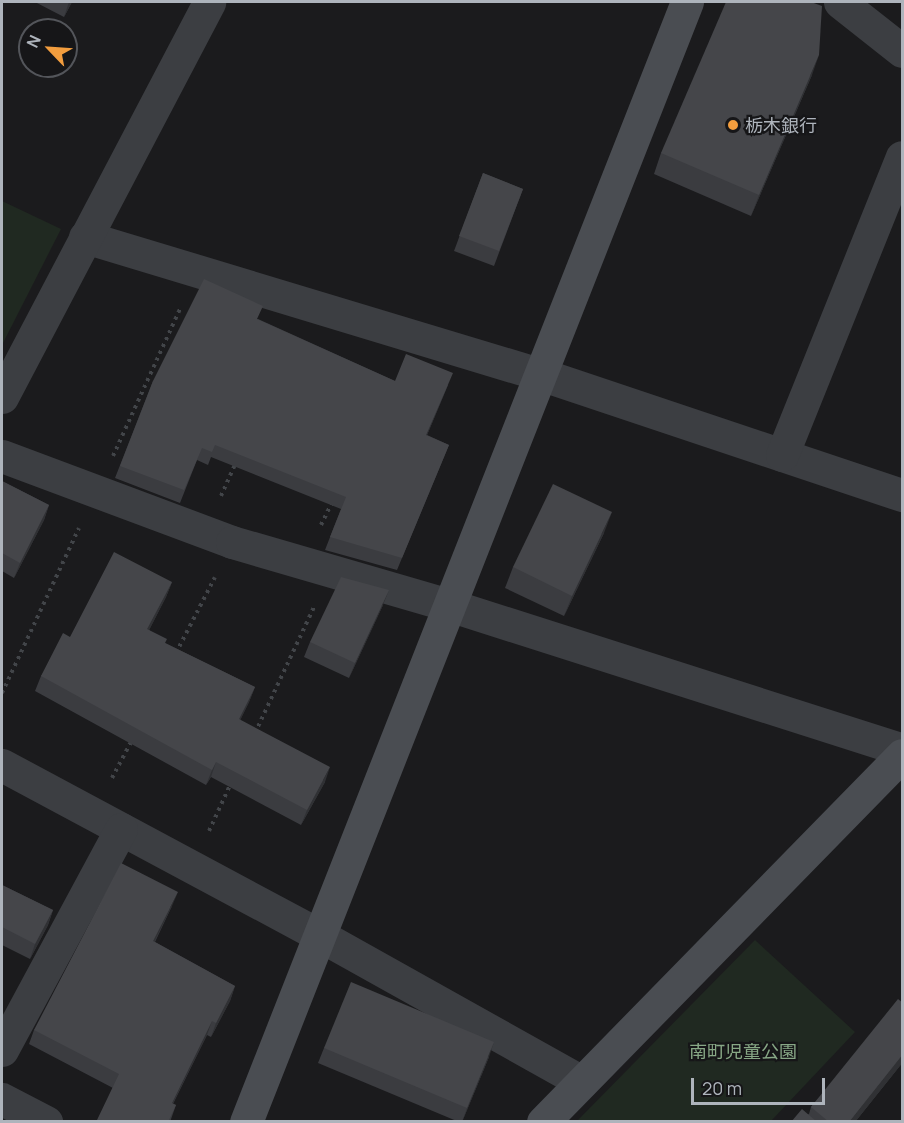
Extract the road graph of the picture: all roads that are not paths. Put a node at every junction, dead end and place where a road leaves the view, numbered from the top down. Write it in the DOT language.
graph roads {
  1 [pos="208,2"];
  2 [pos="687,2"];
  3 [pos="840,2"];
  4 [pos="903,51"];
  5 [pos="903,157"];
  6 [pos="85,237"];
  7 [pos="540,374"];
  8 [pos="2,397"];
  9 [pos="782,455"];
  10 [pos="2,456"];
  11 [pos="903,495"];
  12 [pos="449,605"];
  13 [pos="903,750"];
  14 [pos="903,755"];
  15 [pos="2,765"];
  16 [pos="107,821"];
  17 [pos="319,935"];
  18 [pos="2,1050"];
  19 [pos="582,1082"];
  20 [pos="2,1099"];
  21 [pos="46,1122"];
  22 [pos="246,1122"];
  23 [pos="543,1122"];
  1 -- 6 [label="street"];
  2 -- 7 [label="street"];
  3 -- 4 [label="street"];
  5 -- 9 [label="street"];
  6 -- 7 [label="street"];
  6 -- 8 [label="street"];
  7 -- 9 [label="street"];
  7 -- 12 [label="street"];
  9 -- 11 [label="street"];
  10 -- 12 [label="street"];
  12 -- 13 [label="street"];
  12 -- 17 [label="street"];
  14 -- 19 [label="street"];
  15 -- 16 [label="street"];
  16 -- 17 [label="street"];
  16 -- 18 [label="street"];
  17 -- 19 [label="street"];
  17 -- 22 [label="street"];
  19 -- 23 [label="street"];
  20 -- 21 [label="street"];
}
